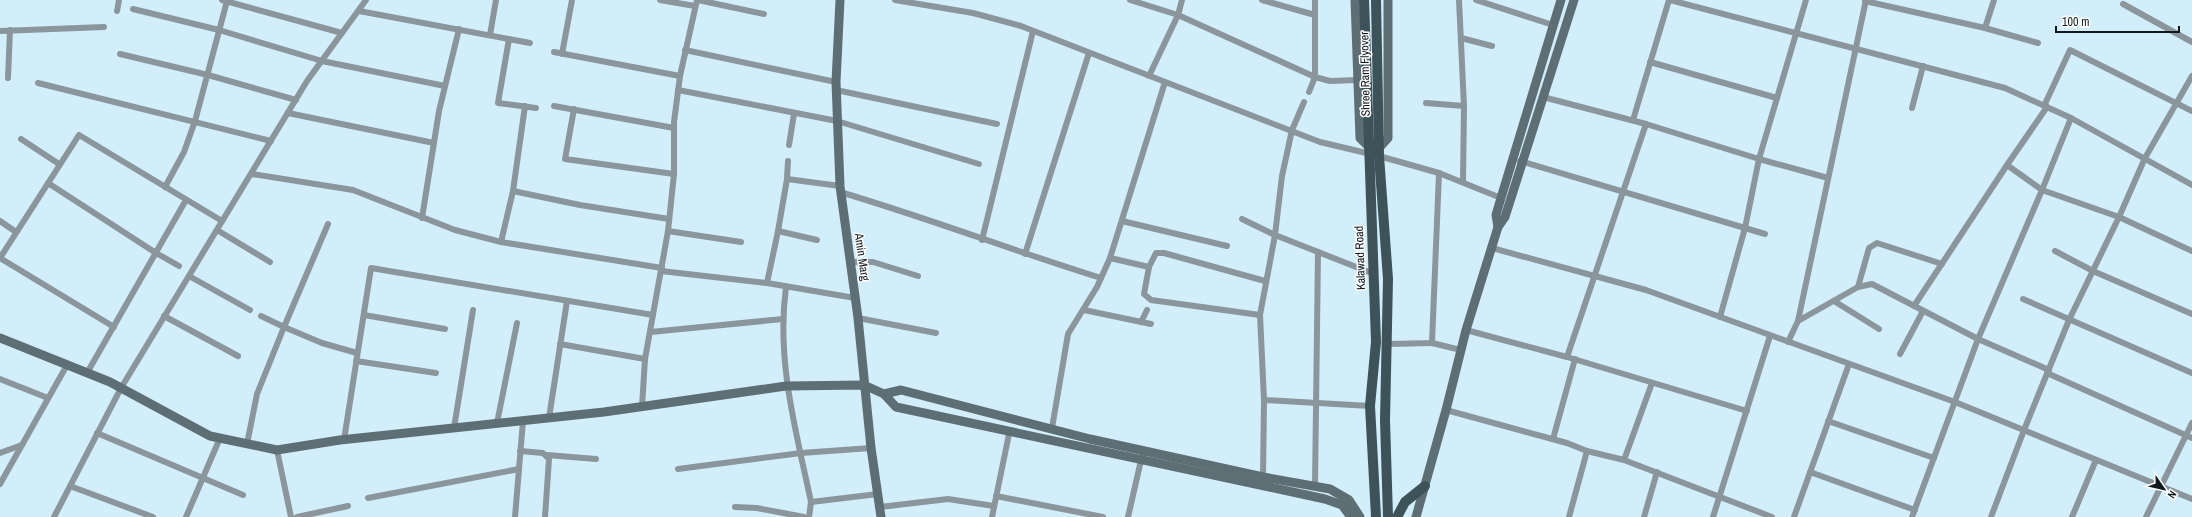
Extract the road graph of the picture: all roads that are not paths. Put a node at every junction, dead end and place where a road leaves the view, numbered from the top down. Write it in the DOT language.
graph roads {
  1 [pos="119,0"];
  2 [pos="366,0"];
  3 [pos="496,0"];
  4 [pos="572,0"];
  5 [pos="660,0"];
  6 [pos="840,0"];
  7 [pos="895,0"];
  8 [pos="1130,0"];
  9 [pos="1182,0"];
  10 [pos="1262,0"];
  11 [pos="1316,0"];
  12 [pos="1355,0"];
  13 [pos="1364,0"];
  14 [pos="1376,0"];
  15 [pos="1388,0"];
  16 [pos="1459,0"];
  17 [pos="1476,0"];
  18 [pos="1561,0"];
  19 [pos="1574,0"];
  20 [pos="1669,0"];
  21 [pos="1806,0"];
  22 [pos="1994,0"];
  23 [pos="225,1"];
  24 [pos="1866,1"];
  25 [pos="696,2"];
  26 [pos="2123,4"];
  27 [pos="133,9"];
  28 [pos="359,11"];
  29 [pos="117,12"];
  30 [pos="764,14"];
  31 [pos="1178,15"];
  32 [pos="1315,15"];
  33 [pos="1553,25"];
  34 [pos="104,27"];
  35 [pos="1986,28"];
  36 [pos="10,30"];
  37 [pos="219,30"];
  38 [pos="459,30"];
  39 [pos="0,31"];
  40 [pos="1033,31"];
  41 [pos="342,33"];
  42 [pos="1797,34"];
  43 [pos="490,35"];
  44 [pos="1461,38"];
  45 [pos="509,39"];
  46 [pos="2192,42"];
  47 [pos="530,43"];
  48 [pos="2038,43"];
  49 [pos="1492,46"];
  50 [pos="1856,49"];
  51 [pos="686,50"];
  52 [pos="554,52"];
  53 [pos="1089,53"];
  54 [pos="120,54"];
  55 [pos="562,54"];
  56 [pos="322,61"];
  57 [pos="1650,62"];
  58 [pos="1923,66"];
  59 [pos="208,75"];
  60 [pos="680,76"];
  61 [pos="1149,76"];
  62 [pos="2192,76"];
  63 [pos="1315,77"];
  64 [pos="8,78"];
  65 [pos="1358,80"];
  66 [pos="1165,82"];
  67 [pos="38,83"];
  68 [pos="445,86"];
  69 [pos="836,86"];
  70 [pos="678,90"];
  71 [pos="1309,92"];
  72 [pos="1543,97"];
  73 [pos="1777,98"];
  74 [pos="296,100"];
  75 [pos="1304,102"];
  76 [pos="2176,102"];
  77 [pos="1426,103"];
  78 [pos="525,106"];
  79 [pos="554,106"];
  80 [pos="1464,106"];
  81 [pos="2046,106"];
  82 [pos="536,108"];
  83 [pos="1912,108"];
  84 [pos="574,109"];
  85 [pos="2192,111"];
  86 [pos="288,113"];
  87 [pos="794,114"];
  88 [pos="2071,118"];
  89 [pos="1633,120"];
  90 [pos="195,121"];
  91 [pos="838,122"];
  92 [pos="997,124"];
  93 [pos="1646,124"];
  94 [pos="674,128"];
  95 [pos="1292,130"];
  96 [pos="21,139"];
  97 [pos="271,141"];
  98 [pos="434,143"];
  99 [pos="789,144"];
  100 [pos="1368,150"];
  101 [pos="1379,152"];
  102 [pos="2144,158"];
  103 [pos="1759,159"];
  104 [pos="788,161"];
  105 [pos="1517,161"];
  106 [pos="59,164"];
  107 [pos="979,164"];
  108 [pos="2007,165"];
  109 [pos="1439,173"];
  110 [pos="252,174"];
  111 [pos="674,174"];
  112 [pos="1828,178"];
  113 [pos="787,179"];
  114 [pos="1463,181"];
  115 [pos="48,183"];
  116 [pos="2192,185"];
  117 [pos="165,187"];
  118 [pos="840,189"];
  119 [pos="2042,190"];
  120 [pos="513,191"];
  121 [pos="1623,192"];
  122 [pos="1501,198"];
  123 [pos="186,200"];
  124 [pos="2119,217"];
  125 [pos="422,218"];
  126 [pos="669,219"];
  127 [pos="1242,219"];
  128 [pos="0,221"];
  129 [pos="222,221"];
  130 [pos="1122,221"];
  131 [pos="328,224"];
  132 [pos="1498,227"];
  133 [pos="1745,228"];
  134 [pos="217,230"];
  135 [pos="668,231"];
  136 [pos="778,231"];
  137 [pos="16,232"];
  138 [pos="1765,234"];
  139 [pos="1275,235"];
  140 [pos="817,240"];
  141 [pos="982,240"];
  142 [pos="501,242"];
  143 [pos="741,242"];
  144 [pos="1227,246"];
  145 [pos="1492,248"];
  146 [pos="2055,251"];
  147 [pos="2192,251"];
  148 [pos="1318,252"];
  149 [pos="156,253"];
  150 [pos="1025,254"];
  151 [pos="0,258"];
  152 [pos="1110,258"];
  153 [pos="270,262"];
  154 [pos="850,262"];
  155 [pos="1942,264"];
  156 [pos="179,266"];
  157 [pos="1149,267"];
  158 [pos="661,270"];
  159 [pos="2093,271"];
  160 [pos="1374,274"];
  161 [pos="189,276"];
  162 [pos="918,276"];
  163 [pos="1594,276"];
  164 [pos="1101,278"];
  165 [pos="1265,281"];
  166 [pos="767,283"];
  167 [pos="1858,286"];
  168 [pos="786,287"];
  169 [pos="855,298"];
  170 [pos="2024,299"];
  171 [pos="567,301"];
  172 [pos="1834,301"];
  173 [pos="1914,306"];
  174 [pos="250,310"];
  175 [pos="473,310"];
  176 [pos="1084,310"];
  177 [pos="1147,310"];
  178 [pos="1923,311"];
  179 [pos="364,314"];
  180 [pos="2192,314"];
  181 [pos="653,315"];
  182 [pos="1260,315"];
  183 [pos="164,316"];
  184 [pos="261,316"];
  185 [pos="1720,317"];
  186 [pos="858,318"];
  187 [pos="783,319"];
  188 [pos="2069,320"];
  189 [pos="1798,321"];
  190 [pos="1141,322"];
  191 [pos="517,323"];
  192 [pos="1151,324"];
  193 [pos="114,327"];
  194 [pos="284,327"];
  195 [pos="445,329"];
  196 [pos="1879,329"];
  197 [pos="1466,330"];
  198 [pos="650,332"];
  199 [pos="936,333"];
  200 [pos="1770,336"];
  201 [pos="0,338"];
  202 [pos="1978,339"];
  203 [pos="1788,342"];
  204 [pos="1432,343"];
  205 [pos="560,344"];
  206 [pos="1388,344"];
  207 [pos="1461,350"];
  208 [pos="357,353"];
  209 [pos="1900,354"];
  210 [pos="238,356"];
  211 [pos="1567,357"];
  212 [pos="645,358"];
  213 [pos="1574,359"];
  214 [pos="356,361"];
  215 [pos="1849,364"];
  216 [pos="67,365"];
  217 [pos="2048,372"];
  218 [pos="87,373"];
  219 [pos="436,373"];
  220 [pos="2192,374"];
  221 [pos="0,379"];
  222 [pos="1652,382"];
  223 [pos="864,384"];
  224 [pos="786,386"];
  225 [pos="121,388"];
  226 [pos="884,394"];
  227 [pos="48,398"];
  228 [pos="1264,400"];
  229 [pos="1316,402"];
  230 [pos="1955,402"];
  231 [pos="1370,406"];
  232 [pos="642,407"];
  233 [pos="1446,410"];
  234 [pos="1746,411"];
  235 [pos="549,418"];
  236 [pos="523,421"];
  237 [pos="1828,421"];
  238 [pos="2192,423"];
  239 [pos="497,424"];
  240 [pos="454,428"];
  241 [pos="1052,428"];
  242 [pos="2024,430"];
  243 [pos="98,433"];
  244 [pos="1009,434"];
  245 [pos="2189,436"];
  246 [pos="220,438"];
  247 [pos="1553,439"];
  248 [pos="344,440"];
  249 [pos="247,444"];
  250 [pos="22,445"];
  251 [pos="871,448"];
  252 [pos="277,450"];
  253 [pos="520,451"];
  254 [pos="1587,452"];
  255 [pos="0,453"];
  256 [pos="801,453"];
  257 [pos="1143,454"];
  258 [pos="547,455"];
  259 [pos="1934,458"];
  260 [pos="596,459"];
  261 [pos="1624,460"];
  262 [pos="2096,460"];
  263 [pos="519,469"];
  264 [pos="678,469"];
  265 [pos="1657,472"];
  266 [pos="1810,472"];
  267 [pos="1263,477"];
  268 [pos="203,478"];
  269 [pos="0,484"];
  270 [pos="70,486"];
  271 [pos="1315,486"];
  272 [pos="1425,486"];
  273 [pos="2160,486"];
  274 [pos="878,494"];
  275 [pos="243,495"];
  276 [pos="996,496"];
  277 [pos="1720,496"];
  278 [pos="368,498"];
  279 [pos="2192,500"];
  280 [pos="811,502"];
  281 [pos="348,506"];
  282 [pos="994,506"];
  283 [pos="735,507"];
  284 [pos="880,507"];
  285 [pos="1915,510"];
  286 [pos="54,517"];
  287 [pos="153,517"];
  288 [pos="186,517"];
  289 [pos="291,517"];
  290 [pos="297,517"];
  291 [pos="515,517"];
  292 [pos="545,517"];
  293 [pos="804,517"];
  294 [pos="810,517"];
  295 [pos="881,517"];
  296 [pos="992,517"];
  297 [pos="1103,517"];
  298 [pos="1128,517"];
  299 [pos="1351,517"];
  300 [pos="1360,517"];
  301 [pos="1376,517"];
  302 [pos="1388,517"];
  303 [pos="1397,517"];
  304 [pos="1416,517"];
  305 [pos="1569,517"];
  306 [pos="1644,517"];
  307 [pos="1713,517"];
  308 [pos="1772,517"];
  309 [pos="1794,517"];
  310 [pos="1912,517"];
  311 [pos="1990,517"];
  312 [pos="2072,517"];
  313 [pos="2146,517"];
  1 -- 29 [label="street"];
  2 -- 28 [label="street"];
  3 -- 43 [label="street"];
  4 -- 55 [label="street"];
  5 -- 25 [label="street"];
  6 -- 69 [label="main road, Amin Marg"];
  7 -- 40 [label="street"];
  8 -- 31 [label="street"];
  9 -- 31 [label="street"];
  10 -- 32 [label="street"];
  11 -- 32 [label="street"];
  12 -- 65 [label="main road, Kalawad Road"];
  13 -- 100 [label="main road, Shree Ram Flyover"];
  14 -- 101 [label="main road, Shree Ram Flyover"];
  15 -- 101 [label="main road"];
  16 -- 44 [label="street"];
  17 -- 33 [label="street"];
  18 -- 33 [label="main road"];
  19 -- 72 [label="main road"];
  20 -- 42 [label="street"];
  20 -- 57 [label="street"];
  21 -- 42 [label="street"];
  22 -- 35 [label="street"];
  23 -- 37 [label="street"];
  23 -- 41 [label="street"];
  24 -- 35 [label="street"];
  24 -- 50 [label="street"];
  25 -- 30 [label="street"];
  25 -- 51 [label="street"];
  26 -- 46 [label="street"];
  27 -- 37 [label="street"];
  28 -- 38 [label="street"];
  28 -- 41 [label="street"];
  31 -- 61 [label="street"];
  31 -- 63 [label="street"];
  32 -- 63 [label="street"];
  33 -- 105 [label="main road"];
  34 -- 36 [label="street"];
  35 -- 48 [label="street"];
  36 -- 39 [label="street"];
  36 -- 64 [label="street"];
  37 -- 56 [label="street"];
  37 -- 59 [label="street"];
  38 -- 43 [label="street"];
  38 -- 68 [label="street"];
  40 -- 53 [label="street"];
  40 -- 141 [label="street"];
  41 -- 56 [label="street"];
  42 -- 50 [label="street"];
  42 -- 73 [label="street"];
  43 -- 45 [label="street"];
  44 -- 49 [label="street"];
  44 -- 80 [label="street"];
  45 -- 47 [label="street"];
  45 -- 78 [label="street"];
  50 -- 58 [label="street"];
  50 -- 112 [label="street"];
  51 -- 60 [label="street"];
  51 -- 69 [label="street"];
  52 -- 55 [label="street"];
  53 -- 61 [label="street"];
  53 -- 150 [label="street"];
  54 -- 59 [label="street"];
  55 -- 60 [label="street"];
  56 -- 68 [label="street"];
  56 -- 74 [label="street"];
  57 -- 73 [label="street"];
  57 -- 89 [label="street"];
  58 -- 81 [label="street"];
  58 -- 83 [label="street"];
  59 -- 74 [label="street"];
  59 -- 90 [label="street"];
  60 -- 70 [label="street"];
  61 -- 66 [label="street"];
  62 -- 76 [label="street"];
  63 -- 65 [label="street"];
  63 -- 71 [label="street"];
  65 -- 100 [label="main road, Kalawad Road"];
  66 -- 95 [label="street"];
  66 -- 130 [label="street"];
  67 -- 90 [label="street"];
  68 -- 98 [label="street"];
  69 -- 91 [label="main road, Amin Marg"];
  69 -- 92 [label="street"];
  70 -- 87 [label="street"];
  70 -- 94 [label="street"];
  72 -- 89 [label="street"];
  72 -- 105 [label="main road"];
  73 -- 103 [label="street"];
  74 -- 86 [label="street"];
  75 -- 95 [label="street"];
  76 -- 81 [label="street"];
  76 -- 85 [label="street"];
  76 -- 102 [label="street"];
  77 -- 80 [label="street"];
  78 -- 82 [label="street"];
  78 -- 120 [label="street"];
  79 -- 84 [label="street"];
  80 -- 114 [label="street"];
  81 -- 88 [label="street"];
  81 -- 108 [label="street"];
  84 -- 94 [label="street"];
  84 -- 111 [label="street"];
  86 -- 97 [label="street"];
  86 -- 98 [label="street"];
  87 -- 91 [label="street"];
  87 -- 99 [label="street"];
  88 -- 102 [label="street"];
  88 -- 119 [label="street"];
  89 -- 93 [label="street"];
  90 -- 97 [label="street"];
  90 -- 117 [label="street"];
  91 -- 107 [label="street"];
  91 -- 118 [label="main road, Amin Marg"];
  93 -- 103 [label="street"];
  93 -- 121 [label="street"];
  94 -- 111 [label="street"];
  95 -- 100 [label="street"];
  95 -- 139 [label="street"];
  96 -- 106 [label="street"];
  97 -- 110 [label="street"];
  98 -- 125 [label="street"];
  100 -- 101 [label="street"];
  100 -- 160 [label="main road, Kalawad Road"];
  101 -- 109 [label="street"];
  101 -- 206 [label="main road"];
  102 -- 116 [label="street"];
  102 -- 124 [label="street"];
  103 -- 112 [label="street"];
  103 -- 133 [label="street"];
  104 -- 113 [label="street"];
  105 -- 121 [label="street"];
  105 -- 122 [label="main road"];
  105 -- 132 [label="main road"];
  106 -- 115 [label="street"];
  106 -- 117 [label="street"];
  108 -- 119 [label="street"];
  108 -- 155 [label="street"];
  109 -- 114 [label="street"];
  109 -- 204 [label="street"];
  110 -- 125 [label="street"];
  110 -- 129 [label="street"];
  111 -- 126 [label="street"];
  112 -- 189 [label="street"];
  113 -- 118 [label="street"];
  113 -- 136 [label="street"];
  114 -- 122 [label="street"];
  115 -- 137 [label="street"];
  115 -- 149 [label="street"];
  117 -- 123 [label="street"];
  118 -- 141 [label="street"];
  118 -- 154 [label="main road, Amin Marg"];
  119 -- 124 [label="street"];
  119 -- 202 [label="street"];
  120 -- 126 [label="street"];
  120 -- 142 [label="street"];
  121 -- 133 [label="street"];
  121 -- 163 [label="street"];
  122 -- 132 [label="main road"];
  123 -- 129 [label="street"];
  123 -- 149 [label="street"];
  124 -- 147 [label="street"];
  124 -- 159 [label="street"];
  125 -- 142 [label="street"];
  126 -- 135 [label="street"];
  127 -- 139 [label="street"];
  128 -- 137 [label="street"];
  129 -- 134 [label="street"];
  130 -- 144 [label="street"];
  130 -- 152 [label="street"];
  131 -- 194 [label="street"];
  132 -- 145 [label="main road"];
  133 -- 138 [label="street"];
  133 -- 185 [label="street"];
  134 -- 153 [label="street"];
  134 -- 161 [label="street"];
  135 -- 143 [label="street"];
  135 -- 158 [label="street"];
  136 -- 140 [label="street"];
  136 -- 166 [label="street"];
  137 -- 151 [label="street"];
  139 -- 148 [label="street"];
  139 -- 165 [label="street"];
  141 -- 150 [label="street"];
  142 -- 158 [label="street"];
  145 -- 163 [label="street"];
  145 -- 197 [label="main road"];
  146 -- 159 [label="street"];
  148 -- 160 [label="street"];
  148 -- 229 [label="street"];
  149 -- 156 [label="street"];
  149 -- 193 [label="street"];
  150 -- 164 [label="street"];
  151 -- 193 [label="street"];
  152 -- 157 [label="street"];
  152 -- 164 [label="street"];
  154 -- 162 [label="street"];
  154 -- 169 [label="main road, Amin Marg"];
  155 -- 167 [label="street"];
  155 -- 173 [label="street"];
  157 -- 165 [label="street"];
  157 -- 182 [label="street"];
  158 -- 166 [label="street"];
  158 -- 181 [label="street"];
  159 -- 180 [label="street"];
  159 -- 188 [label="street"];
  160 -- 231 [label="main road, Kalawad Road"];
  161 -- 174 [label="street"];
  161 -- 183 [label="street"];
  163 -- 185 [label="street"];
  163 -- 211 [label="street"];
  164 -- 176 [label="street"];
  165 -- 182 [label="street"];
  166 -- 168 [label="street"];
  167 -- 172 [label="street"];
  167 -- 173 [label="street"];
  168 -- 169 [label="street"];
  168 -- 187 [label="street"];
  169 -- 186 [label="main road, Amin Marg"];
  170 -- 188 [label="street"];
  171 -- 179 [label="street"];
  171 -- 181 [label="street"];
  171 -- 205 [label="street"];
  172 -- 189 [label="street"];
  172 -- 196 [label="street"];
  173 -- 178 [label="street"];
  175 -- 240 [label="street"];
  176 -- 190 [label="street"];
  176 -- 241 [label="street"];
  177 -- 190 [label="street"];
  178 -- 202 [label="street"];
  178 -- 209 [label="street"];
  179 -- 195 [label="street"];
  179 -- 208 [label="street"];
  181 -- 198 [label="street"];
  182 -- 228 [label="street"];
  183 -- 210 [label="street"];
  183 -- 225 [label="street"];
  184 -- 194 [label="street"];
  185 -- 200 [label="street"];
  186 -- 199 [label="street"];
  186 -- 223 [label="main road, Amin Marg"];
  187 -- 198 [label="street"];
  187 -- 224 [label="street"];
  188 -- 217 [label="street"];
  188 -- 220 [label="street"];
  189 -- 203 [label="street"];
  190 -- 192 [label="street"];
  191 -- 239 [label="street"];
  193 -- 218 [label="street"];
  194 -- 208 [label="street"];
  194 -- 249 [label="street"];
  197 -- 207 [label="main road"];
  197 -- 211 [label="street"];
  198 -- 212 [label="street"];
  200 -- 203 [label="street"];
  200 -- 234 [label="street"];
  201 -- 216 [label="main road"];
  202 -- 217 [label="street"];
  202 -- 230 [label="street"];
  203 -- 215 [label="street"];
  204 -- 206 [label="street"];
  204 -- 207 [label="street"];
  205 -- 212 [label="street"];
  205 -- 235 [label="street"];
  206 -- 302 [label="main road"];
  207 -- 233 [label="main road"];
  208 -- 214 [label="street"];
  211 -- 213 [label="street"];
  212 -- 232 [label="street"];
  213 -- 222 [label="street"];
  213 -- 247 [label="street"];
  214 -- 219 [label="street"];
  214 -- 248 [label="street"];
  215 -- 230 [label="street"];
  215 -- 237 [label="street"];
  216 -- 218 [label="main road"];
  216 -- 227 [label="street"];
  217 -- 242 [label="street"];
  217 -- 245 [label="street"];
  218 -- 225 [label="main road"];
  221 -- 227 [label="street"];
  222 -- 234 [label="street"];
  222 -- 261 [label="street"];
  223 -- 224 [label="main road"];
  223 -- 226 [label="main road"];
  223 -- 251 [label="main road, Amin Marg"];
  224 -- 232 [label="main road"];
  224 -- 256 [label="street"];
  225 -- 243 [label="street"];
  225 -- 246 [label="main road"];
  226 -- 241 [label="main road"];
  226 -- 257 [label="main road"];
  227 -- 250 [label="street"];
  228 -- 229 [label="street"];
  228 -- 267 [label="street"];
  229 -- 231 [label="street"];
  229 -- 271 [label="street"];
  230 -- 242 [label="street"];
  230 -- 259 [label="street"];
  231 -- 301 [label="main road, Kalawad Road"];
  232 -- 235 [label="main road"];
  233 -- 247 [label="street"];
  233 -- 272 [label="main road"];
  234 -- 277 [label="street"];
  235 -- 236 [label="main road"];
  236 -- 239 [label="main road"];
  236 -- 253 [label="street"];
  237 -- 259 [label="street"];
  237 -- 266 [label="street"];
  238 -- 245 [label="street"];
  239 -- 240 [label="main road"];
  240 -- 248 [label="main road"];
  241 -- 257 [label="main road"];
  242 -- 262 [label="street"];
  242 -- 311 [label="street"];
  243 -- 268 [label="street"];
  243 -- 270 [label="street"];
  244 -- 276 [label="street"];
  245 -- 273 [label="street"];
  246 -- 249 [label="main road"];
  246 -- 268 [label="street"];
  247 -- 254 [label="street"];
  248 -- 252 [label="main road"];
  249 -- 252 [label="main road"];
  250 -- 255 [label="street"];
  250 -- 269 [label="street"];
  251 -- 256 [label="street"];
  251 -- 274 [label="main road, Amin Marg"];
  252 -- 289 [label="street"];
  253 -- 258 [label="street"];
  253 -- 263 [label="street"];
  254 -- 261 [label="street"];
  254 -- 305 [label="street"];
  256 -- 264 [label="street"];
  256 -- 280 [label="street"];
  257 -- 267 [label="main road"];
  257 -- 298 [label="street"];
  257 -- 299 [label="main road"];
  258 -- 260 [label="street"];
  258 -- 292 [label="street"];
  259 -- 285 [label="street"];
  261 -- 265 [label="street"];
  262 -- 273 [label="street"];
  262 -- 312 [label="street"];
  263 -- 278 [label="street"];
  263 -- 291 [label="street"];
  265 -- 277 [label="street"];
  265 -- 306 [label="street"];
  266 -- 285 [label="street"];
  266 -- 309 [label="street"];
  267 -- 271 [label="main road"];
  268 -- 275 [label="street"];
  268 -- 288 [label="street"];
  270 -- 286 [label="street"];
  270 -- 287 [label="street"];
  271 -- 300 [label="main road"];
  272 -- 303 [label="main road"];
  272 -- 304 [label="main road"];
  273 -- 279 [label="street"];
  273 -- 313 [label="street"];
  274 -- 280 [label="street"];
  274 -- 284 [label="main road, Amin Marg"];
  276 -- 282 [label="street"];
  276 -- 297 [label="street"];
  277 -- 307 [label="street"];
  277 -- 308 [label="street"];
  280 -- 294 [label="street"];
  281 -- 290 [label="street"];
  282 -- 284 [label="street"];
  282 -- 296 [label="street"];
  283 -- 293 [label="street"];
  284 -- 295 [label="main road, Amin Marg"];
  285 -- 310 [label="street"];
}
